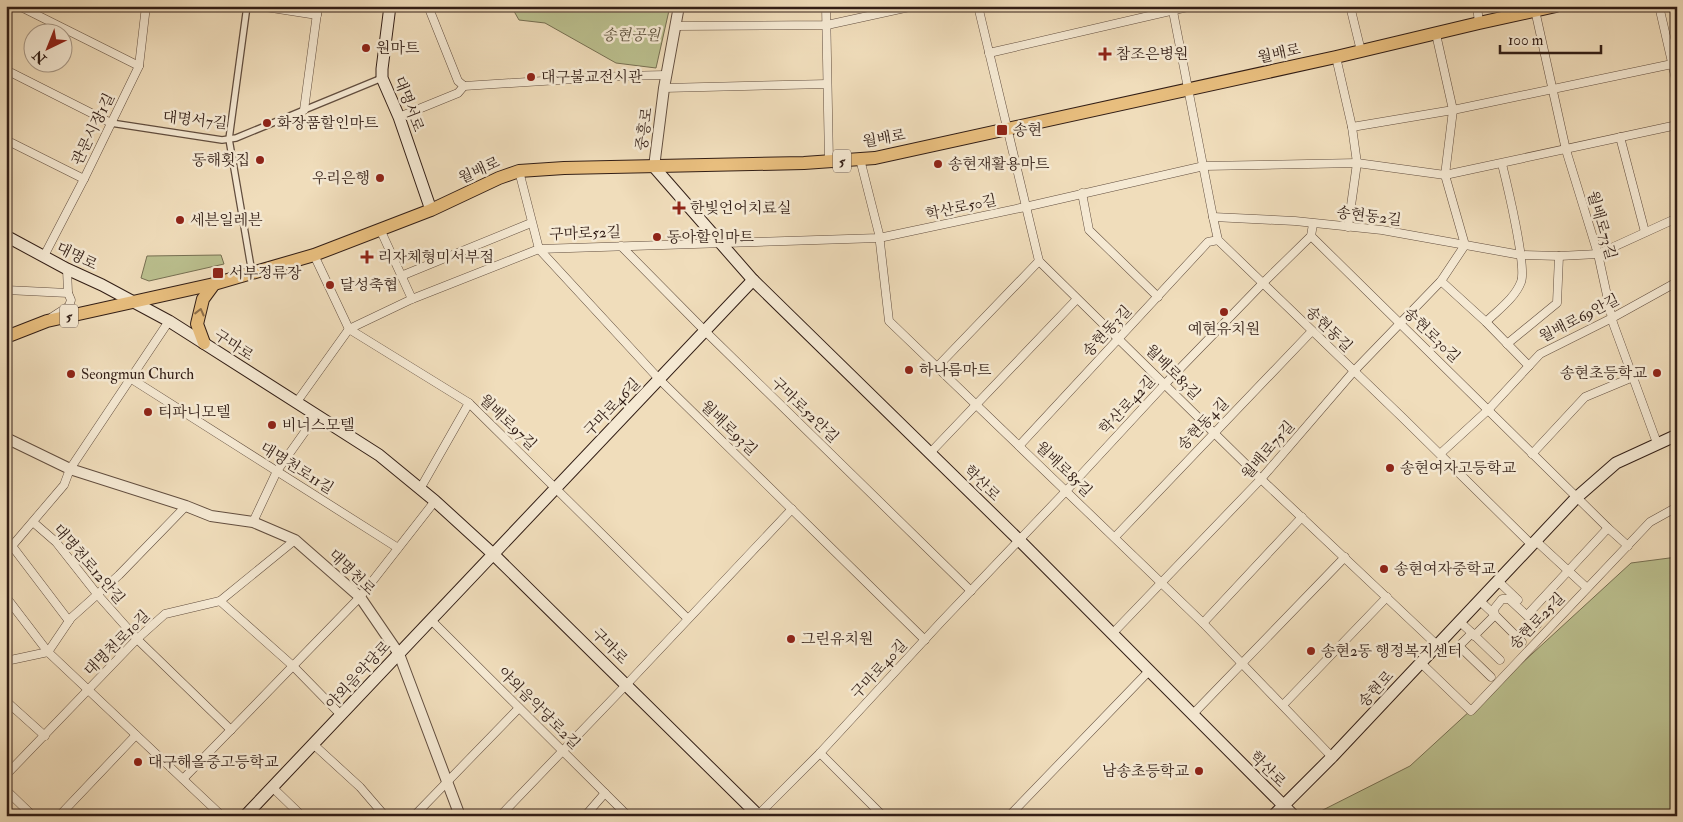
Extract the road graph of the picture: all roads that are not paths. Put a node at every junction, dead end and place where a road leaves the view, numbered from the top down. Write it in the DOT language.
graph roads {
  1 [pos="19,6"];
  2 [pos="146,6"];
  3 [pos="248,6"];
  4 [pos="259,6"];
  5 [pos="318,6"];
  6 [pos="390,6"];
  7 [pos="428,6"];
  8 [pos="679,6"];
  9 [pos="826,6"];
  10 [pos="914,6"];
  11 [pos="978,6"];
  12 [pos="1192,6"];
  13 [pos="1350,6"];
  14 [pos="1477,6"];
  15 [pos="1556,6"];
  16 [pos="1659,6"];
  17 [pos="1173,8"];
  18 [pos="1535,10"];
  19 [pos="317,15"];
  20 [pos="1479,23"];
  21 [pos="827,24"];
  22 [pos="675,26"];
  23 [pos="1436,34"];
  24 [pos="1361,51"];
  25 [pos="989,53"];
  26 [pos="1336,57"];
  27 [pos="1674,64"];
  28 [pos="140,66"];
  29 [pos="6,70"];
  30 [pos="666,75"];
  31 [pos="382,78"];
  32 [pos="828,84"];
  33 [pos="1677,84"];
  34 [pos="464,86"];
  35 [pos="664,88"];
  36 [pos="1187,89"];
  37 [pos="1553,90"];
  38 [pos="304,110"];
  39 [pos="1453,110"];
  40 [pos="399,117"];
  41 [pos="111,123"];
  42 [pos="1677,125"];
  43 [pos="1352,127"];
  44 [pos="1008,128"];
  45 [pos="1620,137"];
  46 [pos="229,139"];
  47 [pos="6,140"];
  48 [pos="1566,150"];
  49 [pos="860,159"];
  50 [pos="829,162"];
  51 [pos="1357,163"];
  52 [pos="1502,164"];
  53 [pos="1204,166"];
  54 [pos="654,167"];
  55 [pos="519,171"];
  56 [pos="1445,175"];
  57 [pos="84,178"];
  58 [pos="1082,194"];
  59 [pos="1025,207"];
  60 [pos="431,210"];
  61 [pos="1213,217"];
  62 [pos="1677,218"];
  63 [pos="531,223"];
  64 [pos="1313,224"];
  65 [pos="1348,227"];
  66 [pos="380,229"];
  67 [pos="1645,232"];
  68 [pos="6,236"];
  69 [pos="1311,236"];
  70 [pos="879,238"];
  71 [pos="1218,240"];
  72 [pos="720,243"];
  73 [pos="1465,245"];
  74 [pos="621,246"];
  75 [pos="539,249"];
  76 [pos="1598,254"];
  77 [pos="314,255"];
  78 [pos="1521,255"];
  79 [pos="44,256"];
  80 [pos="1558,256"];
  81 [pos="1039,261"];
  82 [pos="67,269"];
  83 [pos="252,274"];
  84 [pos="401,276"];
  85 [pos="753,280"];
  86 [pos="1442,281"];
  87 [pos="1677,282"];
  88 [pos="1263,283"];
  89 [pos="214,284"];
  90 [pos="6,290"];
  91 [pos="68,293"];
  92 [pos="1158,296"];
  93 [pos="412,299"];
  94 [pos="1076,300"];
  95 [pos="134,302"];
  96 [pos="1612,318"];
  97 [pos="47,321"];
  98 [pos="169,321"];
  99 [pos="1486,322"];
  100 [pos="1399,323"];
  101 [pos="349,329"];
  102 [pos="705,331"];
  103 [pos="1312,331"];
  104 [pos="6,337"];
  105 [pos="1119,339"];
  106 [pos="204,343"];
  107 [pos="1507,344"];
  108 [pos="1529,366"];
  109 [pos="938,367"];
  110 [pos="1354,371"];
  111 [pos="1633,377"];
  112 [pos="130,378"];
  113 [pos="659,379"];
  114 [pos="1165,384"];
  115 [pos="296,403"];
  116 [pos="469,403"];
  117 [pos="976,404"];
  118 [pos="1488,410"];
  119 [pos="316,416"];
  120 [pos="1214,432"];
  121 [pos="1677,435"];
  122 [pos="6,438"];
  123 [pos="1657,443"];
  124 [pos="1019,446"];
  125 [pos="930,453"];
  126 [pos="1440,454"];
  127 [pos="1532,454"];
  128 [pos="70,469"];
  129 [pos="277,471"];
  130 [pos="1261,479"];
  131 [pos="556,488"];
  132 [pos="420,489"];
  133 [pos="1066,491"];
  134 [pos="1576,498"];
  135 [pos="435,501"];
  136 [pos="186,506"];
  137 [pos="1677,507"];
  138 [pos="792,509"];
  139 [pos="1302,517"];
  140 [pos="33,522"];
  141 [pos="254,522"];
  142 [pos="1608,528"];
  143 [pos="1115,537"];
  144 [pos="295,540"];
  145 [pos="1019,540"];
  146 [pos="1534,543"];
  147 [pos="12,546"];
  148 [pos="1628,546"];
  149 [pos="398,548"];
  150 [pos="6,552"];
  151 [pos="493,554"];
  152 [pos="1345,558"];
  153 [pos="1568,571"];
  154 [pos="1498,581"];
  155 [pos="1162,582"];
  156 [pos="1587,588"];
  157 [pos="971,591"];
  158 [pos="98,594"];
  159 [pos="6,597"];
  160 [pos="360,597"];
  161 [pos="1387,597"];
  162 [pos="220,601"];
  163 [pos="1480,601"];
  164 [pos="1530,612"];
  165 [pos="1495,615"];
  166 [pos="687,618"];
  167 [pos="431,620"];
  168 [pos="69,621"];
  169 [pos="1460,622"];
  170 [pos="1203,623"];
  171 [pos="1537,625"];
  172 [pos="1548,630"];
  173 [pos="1112,634"];
  174 [pos="1473,635"];
  175 [pos="137,639"];
  176 [pos="925,640"];
  177 [pos="1522,642"];
  178 [pos="1438,646"];
  179 [pos="48,652"];
  180 [pos="398,654"];
  181 [pos="1500,660"];
  182 [pos="6,661"];
  183 [pos="1421,663"];
  184 [pos="1242,664"];
  185 [pos="293,666"];
  186 [pos="1149,671"];
  187 [pos="1491,677"];
  188 [pos="627,684"];
  189 [pos="89,690"];
  190 [pos="6,701"];
  191 [pos="1282,706"];
  192 [pos="519,708"];
  193 [pos="341,715"];
  194 [pos="1192,715"];
  195 [pos="231,730"];
  196 [pos="136,734"];
  197 [pos="45,736"];
  198 [pos="313,744"];
  199 [pos="562,751"];
  200 [pos="820,753"];
  201 [pos="1332,757"];
  202 [pos="6,775"];
  203 [pos="183,779"];
  204 [pos="447,781"];
  205 [pos="272,787"];
  206 [pos="6,790"];
  207 [pos="605,794"];
  208 [pos="1283,805"];
  209 [pos="758,815"];
  210 [pos="33,816"];
  211 [pos="59,816"];
  212 [pos="222,816"];
  213 [pos="245,816"];
  214 [pos="302,816"];
  215 [pos="385,816"];
  216 [pos="414,816"];
  217 [pos="460,816"];
  218 [pos="500,816"];
  219 [pos="584,816"];
  220 [pos="628,816"];
  221 [pos="883,816"];
  222 [pos="1008,816"];
  223 [pos="1273,816"];
  224 [pos="1294,816"];
  1 -- 28 [label="street"];
  2 -- 28 [label="street, 관문시장1길"];
  3 -- 46 [label="street"];
  4 -- 19 [label="street"];
  5 -- 19 [label="street"];
  6 -- 31 [label="main road, 대명서로"];
  7 -- 34 [label="street"];
  8 -- 22 [label="street, 중흥로"];
  9 -- 21 [label="street"];
  10 -- 21 [label="street"];
  11 -- 25 [label="street, 월배로83길"];
  12 -- 17 [label="street"];
  13 -- 24 [label="street"];
  14 -- 20 [label="street"];
  15 -- 18 [label="main road, 월배로 / 5"];
  16 -- 27 [label="street"];
  17 -- 25 [label="street"];
  17 -- 36 [label="street"];
  18 -- 20 [label="main road, 월배로 / 5"];
  18 -- 37 [label="street, 월배로73길"];
  19 -- 38 [label="street"];
  20 -- 23 [label="main road, 월배로 / 5"];
  21 -- 22 [label="street"];
  21 -- 32 [label="street"];
  22 -- 30 [label="street, 중흥로"];
  23 -- 24 [label="main road, 월배로 / 5"];
  23 -- 39 [label="street"];
  24 -- 26 [label="main road, 월배로 / 5"];
  25 -- 44 [label="street, 월배로83길"];
  26 -- 36 [label="main road, 월배로 / 5"];
  26 -- 43 [label="street"];
  27 -- 33 [label="street"];
  27 -- 37 [label="street"];
  28 -- 41 [label="street, 관문시장1길"];
  29 -- 41 [label="street, 대명서7길"];
  30 -- 34 [label="street"];
  30 -- 35 [label="street, 중흥로"];
  31 -- 38 [label="street, 대명서7길"];
  31 -- 40 [label="main road, 대명서로"];
  32 -- 35 [label="street"];
  32 -- 50 [label="street"];
  34 -- 40 [label="street"];
  35 -- 54 [label="street, 중흥로"];
  36 -- 44 [label="main road, 월배로 / 5"];
  36 -- 53 [label="street"];
  37 -- 39 [label="street"];
  37 -- 48 [label="street, 월배로73길"];
  38 -- 46 [label="street, 대명서7길"];
  39 -- 43 [label="street"];
  39 -- 56 [label="street"];
  40 -- 60 [label="main road, 대명서로"];
  41 -- 46 [label="street, 대명서7길"];
  41 -- 57 [label="street, 관문시장1길"];
  42 -- 45 [label="street, 학산로50길"];
  43 -- 51 [label="street"];
  44 -- 49 [label="main road, 월배로 / 5"];
  44 -- 59 [label="street, 월배로83길"];
  45 -- 48 [label="street, 학산로50길"];
  45 -- 67 [label="street"];
  46 -- 83 [label="street"];
  47 -- 57 [label="street"];
  48 -- 52 [label="street, 학산로50길"];
  48 -- 76 [label="street, 월배로73길"];
  49 -- 50 [label="main road, 월배로 / 5"];
  49 -- 70 [label="street, 월배로85길"];
  50 -- 54 [label="main road, 월배로 / 5"];
  51 -- 53 [label="street, 학산로50길"];
  51 -- 56 [label="street, 학산로50길"];
  51 -- 65 [label="street"];
  52 -- 56 [label="street, 학산로50길"];
  52 -- 78 [label="street"];
  53 -- 58 [label="street, 학산로50길"];
  53 -- 61 [label="street"];
  54 -- 55 [label="main road, 월배로 / 5"];
  54 -- 72 [label="main road, 학산로"];
  55 -- 60 [label="main road, 월배로 / 5"];
  55 -- 63 [label="street, 월배로93길"];
  56 -- 73 [label="street"];
  57 -- 79 [label="street, 관문시장1길"];
  58 -- 59 [label="street, 학산로50길"];
  58 -- 92 [label="street"];
  59 -- 70 [label="street, 학산로50길"];
  59 -- 81 [label="street, 월배로83길"];
  60 -- 66 [label="main road, 월배로 / 5"];
  61 -- 64 [label="street, 송현동2길"];
  61 -- 71 [label="street"];
  62 -- 67 [label="street"];
  63 -- 75 [label="street, 월배로93길"];
  63 -- 84 [label="street"];
  64 -- 65 [label="street, 송현동2길"];
  64 -- 69 [label="street"];
  65 -- 73 [label="street, 송현동2길"];
  66 -- 77 [label="main road, 월배로 / 5"];
  66 -- 84 [label="street"];
  67 -- 76 [label="street"];
  68 -- 79 [label="main road, 대명로"];
  69 -- 88 [label="street, 학산로42길"];
  69 -- 100 [label="street, 송현로30길"];
  70 -- 72 [label="street, 학산로50길"];
  70 -- 109 [label="street, 월배로85길"];
  71 -- 88 [label="street, 송현동길"];
  71 -- 92 [label="street, 송현동3길"];
  72 -- 74 [label="street, 구마로52길"];
  72 -- 85 [label="main road, 학산로"];
  73 -- 78 [label="street, 송현동2길"];
  73 -- 86 [label="street, 월배로75길"];
  74 -- 75 [label="street, 구마로52길"];
  74 -- 102 [label="street, 구마로52안길"];
  75 -- 93 [label="street, 구마로52길"];
  75 -- 113 [label="street, 월배로93길"];
  76 -- 80 [label="street, 송현동2길"];
  76 -- 96 [label="street, 월배로73길"];
  77 -- 83 [label="main road, 월배로 / 5"];
  77 -- 101 [label="street"];
  78 -- 80 [label="street, 송현동2길"];
  78 -- 99 [label="street"];
  79 -- 82 [label="main road, 대명로"];
  80 -- 107 [label="street"];
  81 -- 94 [label="street, 월배로83길"];
  81 -- 109 [label="street"];
  82 -- 91 [label="street"];
  82 -- 95 [label="main road, 대명로"];
  83 -- 89 [label="main road, 월배로 / 5"];
  84 -- 93 [label="street"];
  85 -- 102 [label="main road, 구마로46길"];
  85 -- 125 [label="main road, 학산로"];
  86 -- 99 [label="street"];
  86 -- 100 [label="street, 월배로75길"];
  87 -- 96 [label="street, 월배로69안길"];
  88 -- 103 [label="street, 송현동길"];
  88 -- 114 [label="street, 학산로42길"];
  89 -- 95 [label="main road, 월배로 / 5"];
  106 -- 89 [label="main road, one-way"];
  90 -- 91 [label="street"];
  91 -- 97 [label="street"];
  92 -- 105 [label="street, 송현동3길"];
  93 -- 101 [label="street, 구마로52길"];
  94 -- 105 [label="street, 월배로83길"];
  94 -- 117 [label="street"];
  95 -- 97 [label="main road, 5"];
  95 -- 98 [label="main road, 구마로"];
  96 -- 108 [label="street, 월배로69안길"];
  96 -- 111 [label="street, 월배로73길"];
  97 -- 104 [label="main road, 5"];
  98 -- 106 [label="main road, 구마로"];
  98 -- 112 [label="street"];
  99 -- 107 [label="street"];
  100 -- 110 [label="street, 월배로75길"];
  100 -- 118 [label="street, 송현로30길"];
  101 -- 115 [label="street, 구마로52길"];
  101 -- 116 [label="street, 월배로97길"];
  102 -- 113 [label="main road, 구마로46길"];
  102 -- 157 [label="street, 구마로52안길"];
  103 -- 110 [label="street, 송현동길"];
  103 -- 120 [label="street, 송현동4길"];
  105 -- 114 [label="street, 월배로83길"];
  105 -- 124 [label="street, 송현동3길"];
  106 -- 115 [label="main road, 구마로"];
  107 -- 108 [label="street"];
  108 -- 118 [label="street, 월배로69안길"];
  109 -- 117 [label="street, 월배로85길"];
  110 -- 126 [label="street, 송현동길"];
  110 -- 130 [label="street, 월배로75길"];
  111 -- 123 [label="street, 월배로73길"];
  111 -- 127 [label="street"];
  112 -- 128 [label="street"];
  112 -- 129 [label="street, 대명천로11길"];
  113 -- 131 [label="main road, 구마로46길"];
  113 -- 138 [label="street, 월배로93길"];
  114 -- 120 [label="street, 월배로83길"];
  114 -- 133 [label="street, 학산로42길"];
  115 -- 119 [label="main road, 구마로"];
  116 -- 131 [label="street, 월배로97길"];
  116 -- 132 [label="street"];
  117 -- 124 [label="street, 월배로85길"];
  117 -- 125 [label="street"];
  118 -- 126 [label="street, 월배로69안길"];
  118 -- 127 [label="street, 송현로30길"];
  119 -- 129 [label="street"];
  119 -- 132 [label="main road, 구마로"];
  120 -- 130 [label="street, 월배로83길"];
  120 -- 143 [label="street, 송현동4길"];
  121 -- 123 [label="main road, 송현로"];
  122 -- 128 [label="street, 대명천로"];
  123 -- 134 [label="main road, 송현로"];
  124 -- 133 [label="street, 월배로85길"];
  125 -- 145 [label="main road, 학산로"];
  126 -- 146 [label="street, 송현동길"];
  127 -- 134 [label="street, 송현로30길"];
  128 -- 136 [label="street, 대명천로"];
  128 -- 140 [label="street"];
  129 -- 141 [label="street"];
  129 -- 149 [label="street, 대명천로11길"];
  130 -- 139 [label="street, 월배로83길"];
  130 -- 155 [label="street, 월배로75길"];
  131 -- 151 [label="main road, 구마로46길"];
  131 -- 166 [label="street, 월배로97길"];
  132 -- 135 [label="main road, 구마로"];
  133 -- 143 [label="street, 월배로85길"];
  133 -- 145 [label="street, 학산로42길"];
  134 -- 142 [label="street"];
  134 -- 146 [label="main road, 송현로"];
  135 -- 149 [label="street"];
  135 -- 151 [label="main road, 구마로"];
  136 -- 141 [label="street, 대명천로"];
  136 -- 158 [label="street"];
  137 -- 148 [label="street, 송현로25길"];
  138 -- 166 [label="street"];
  138 -- 176 [label="street, 월배로93길"];
  139 -- 152 [label="street, 월배로83길"];
  139 -- 170 [label="street"];
  140 -- 147 [label="street"];
  140 -- 158 [label="street, 대명천로12안길"];
  141 -- 144 [label="street, 대명천로"];
  142 -- 148 [label="street"];
  142 -- 153 [label="street"];
  143 -- 155 [label="street, 월배로85길"];
  144 -- 160 [label="street, 대명천로"];
  144 -- 162 [label="street, 대명천로10길"];
  145 -- 157 [label="street, 구마로40길"];
  145 -- 173 [label="main road, 학산로"];
  146 -- 153 [label="street, 송현동길"];
  146 -- 154 [label="main road, 송현로"];
  147 -- 150 [label="street"];
  147 -- 168 [label="street"];
  148 -- 156 [label="street, 송현로25길"];
  149 -- 160 [label="street"];
  151 -- 167 [label="main road, 야외음악당로"];
  151 -- 188 [label="main road, 구마로"];
  152 -- 161 [label="street, 월배로83길"];
  152 -- 184 [label="street"];
  153 -- 156 [label="street, 송현동길"];
  153 -- 164 [label="street"];
  154 -- 163 [label="main road, 송현로"];
  154 -- 164 [label="street"];
  155 -- 170 [label="street, 월배로85길"];
  155 -- 173 [label="street, 월배로75길"];
  156 -- 172 [label="street, 송현로25길"];
  157 -- 176 [label="street, 구마로40길"];
  158 -- 168 [label="street"];
  158 -- 175 [label="street, 대명천로12안길"];
  159 -- 179 [label="street"];
  160 -- 180 [label="street, 대명천로"];
  160 -- 185 [label="street"];
  161 -- 178 [label="street, 월배로83길"];
  161 -- 191 [label="street"];
  162 -- 175 [label="street, 대명천로10길"];
  162 -- 185 [label="street"];
  163 -- 165 [label="street"];
  163 -- 169 [label="main road, 송현로"];
  164 -- 172 [label="street"];
  165 -- 171 [label="street"];
  165 -- 174 [label="street"];
  165 -- 177 [label="street"];
  166 -- 188 [label="street"];
  167 -- 180 [label="main road, 야외음악당로"];
  167 -- 192 [label="street, 야외음악당로2길"];
  168 -- 179 [label="street"];
  169 -- 174 [label="street"];
  169 -- 178 [label="main road, 송현로"];
  170 -- 184 [label="street, 월배로85길"];
  172 -- 183 [label="street, 송현로25길"];
  173 -- 186 [label="main road, 학산로"];
  174 -- 181 [label="street"];
  174 -- 187 [label="street"];
  175 -- 189 [label="street, 대명천로10길"];
  175 -- 195 [label="street, 대명천로12안길"];
  176 -- 200 [label="street, 구마로40길"];
  178 -- 183 [label="main road, 송현로"];
  179 -- 182 [label="street"];
  179 -- 189 [label="street"];
  180 -- 193 [label="main road, 야외음악당로"];
  180 -- 204 [label="street, 대명천로"];
  183 -- 201 [label="main road, 송현로"];
  184 -- 191 [label="street, 월배로85길"];
  184 -- 194 [label="street"];
  185 -- 193 [label="street"];
  185 -- 195 [label="street"];
  186 -- 194 [label="main road, 학산로"];
  186 -- 222 [label="street"];
  188 -- 199 [label="street"];
  188 -- 209 [label="main road, 구마로"];
  189 -- 196 [label="street"];
  189 -- 197 [label="street, 대명천로10길"];
  190 -- 197 [label="street"];
  191 -- 201 [label="street, 월배로85길"];
  192 -- 199 [label="street, 야외음악당로2길"];
  192 -- 204 [label="street"];
  193 -- 198 [label="main road, 야외음악당로"];
  194 -- 208 [label="main road, 학산로"];
  195 -- 203 [label="street"];
  196 -- 203 [label="street"];
  196 -- 211 [label="street"];
  197 -- 202 [label="street, 대명천로10길"];
  198 -- 205 [label="main road, 야외음악당로"];
  198 -- 215 [label="street"];
  199 -- 207 [label="street, 야외음악당로2길"];
  199 -- 218 [label="street"];
  200 -- 209 [label="street, 구마로40길"];
  200 -- 221 [label="street"];
  201 -- 208 [label="main road, 송현로"];
  203 -- 212 [label="street"];
  204 -- 216 [label="street"];
  204 -- 217 [label="street, 대명천로"];
  205 -- 213 [label="main road, 야외음악당로"];
  205 -- 214 [label="street"];
  206 -- 210 [label="street"];
  207 -- 219 [label="street"];
  207 -- 220 [label="street, 야외음악당로2길"];
  208 -- 223 [label="main road, 송현로"];
  208 -- 224 [label="main road, 학산로"];
}
